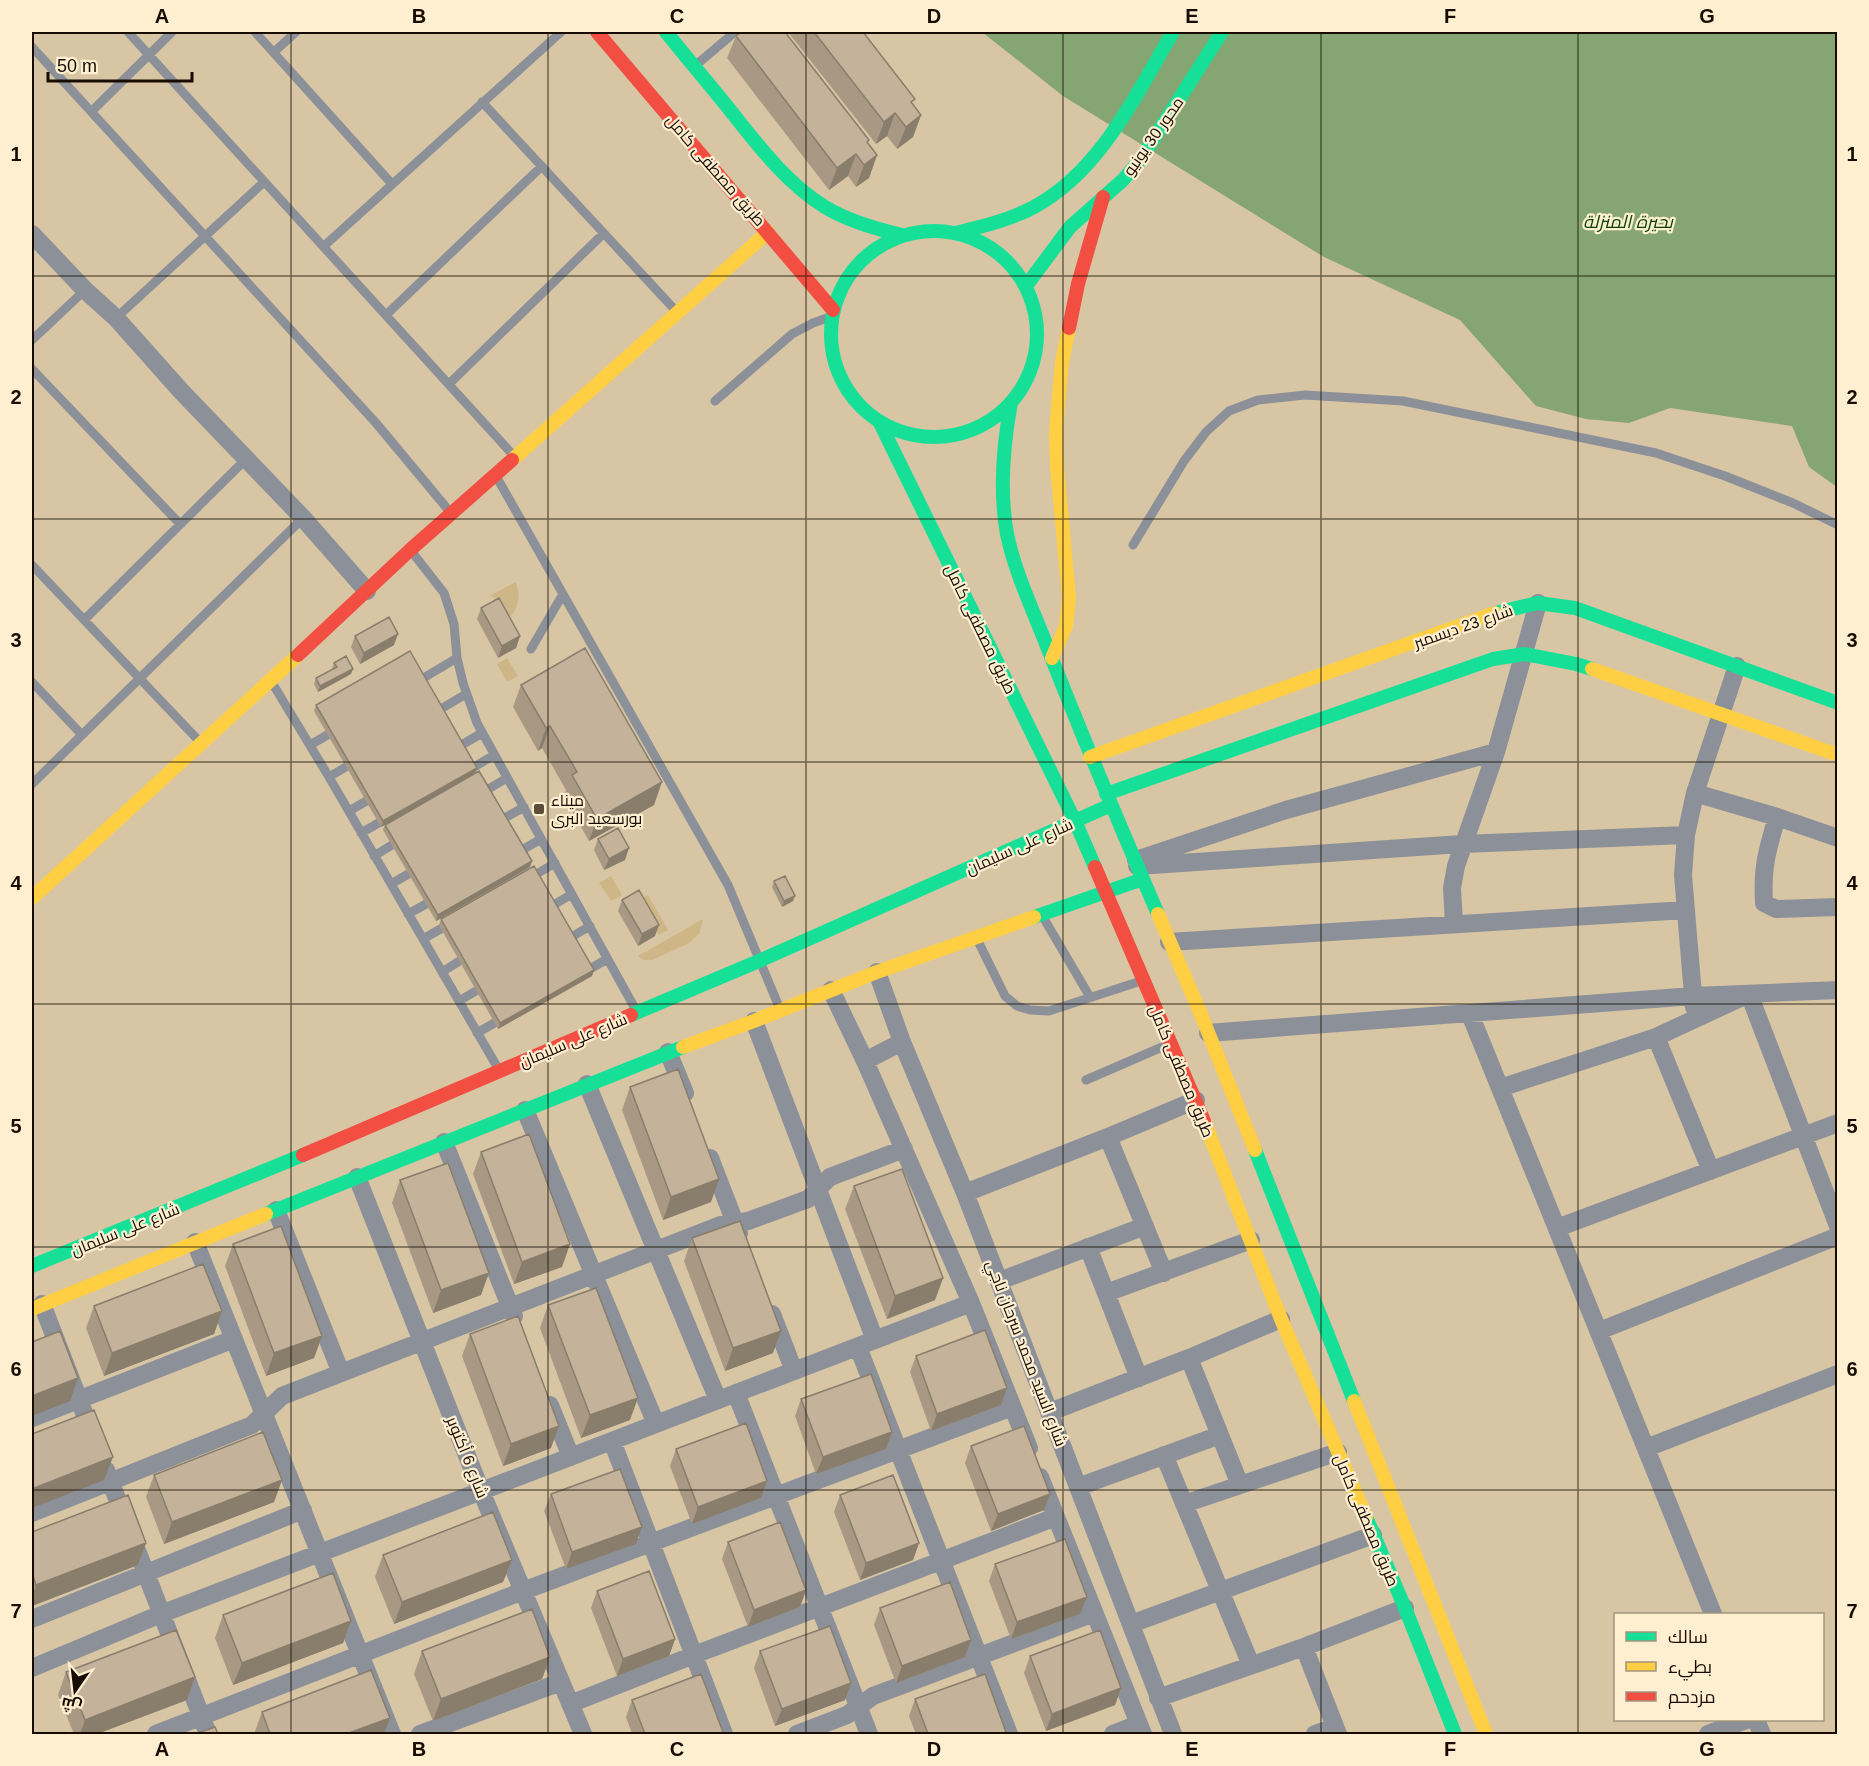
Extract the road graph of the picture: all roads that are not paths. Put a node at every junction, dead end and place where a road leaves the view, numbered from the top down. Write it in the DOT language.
graph roads {
  1 [pos="128,32"];
  2 [pos="172,32"];
  3 [pos="255,32"];
  4 [pos="296,32"];
  5 [pos="561,32"];
  6 [pos="597,32"];
  7 [pos="666,32"];
  8 [pos="735,32"];
  9 [pos="1173,32"];
  10 [pos="1222,32"];
  11 [pos="32,47"];
  12 [pos="274,52"];
  13 [pos="149,54"];
  14 [pos="694,66"];
  15 [pos="482,102"];
  16 [pos="92,111"];
  17 [pos="542,166"];
  18 [pos="264,182"];
  19 [pos="392,184"];
  20 [pos="1103,197"];
  21 [pos="768,232"];
  22 [pos="956,233"];
  23 [pos="32,234"];
  24 [pos="603,234"];
  25 [pos="902,235"];
  26 [pos="206,236"];
  27 [pos="324,246"];
  28 [pos="1026,286"];
  29 [pos="85,290"];
  30 [pos="678,313"];
  31 [pos="832,314"];
  32 [pos="386,315"];
  33 [pos="116,318"];
  34 [pos="32,340"];
  35 [pos="32,369"];
  36 [pos="448,384"];
  37 [pos="715,401"];
  38 [pos="1011,403"];
  39 [pos="879,421"];
  40 [pos="515,458"];
  41 [pos="246,459"];
  42 [pos="495,476"];
  43 [pos="452,514"];
  44 [pos="303,518"];
  45 [pos="180,524"];
  46 [pos="1838,525"];
  47 [pos="1133,545"];
  48 [pos="410,550"];
  49 [pos="32,566"];
  50 [pos="367,591"];
  51 [pos="563,594"];
  52 [pos="1538,603"];
  53 [pos="84,620"];
  54 [pos="531,649"];
  55 [pos="1525,654"];
  56 [pos="457,658"];
  57 [pos="1052,658"];
  58 [pos="1737,666"];
  59 [pos="140,679"];
  60 [pos="270,679"];
  61 [pos="32,682"];
  62 [pos="410,686"];
  63 [pos="466,694"];
  64 [pos="1838,703"];
  65 [pos="1719,713"];
  66 [pos="428,717"];
  67 [pos="341,727"];
  68 [pos="482,733"];
  69 [pos="82,735"];
  70 [pos="202,744"];
  71 [pos="310,745"];
  72 [pos="1496,752"];
  73 [pos="370,753"];
  74 [pos="494,755"];
  75 [pos="1838,755"];
  76 [pos="441,757"];
  77 [pos="1090,757"];
  78 [pos="32,769"];
  79 [pos="39,777"];
  80 [pos="329,777"];
  81 [pos="507,778"];
  82 [pos="453,779"];
  83 [pos="32,784"];
  84 [pos="390,787"];
  85 [pos="1695,793"];
  86 [pos="1108,800"];
  87 [pos="467,801"];
  88 [pos="524,807"];
  89 [pos="402,809"];
  90 [pos="349,811"];
  91 [pos="1777,817"];
  92 [pos="1075,821"];
  93 [pos="483,830"];
  94 [pos="362,833"];
  95 [pos="1686,835"];
  96 [pos="405,838"];
  97 [pos="1838,838"];
  98 [pos="541,839"];
  99 [pos="1462,844"];
  100 [pos="374,856"];
  101 [pos="501,861"];
  102 [pos="427,863"];
  103 [pos="555,863"];
  104 [pos="1138,869"];
  105 [pos="391,884"];
  106 [pos="515,886"];
  107 [pos="1106,892"];
  108 [pos="572,894"];
  109 [pos="440,896"];
  110 [pos="32,898"];
  111 [pos="1838,907"];
  112 [pos="1686,910"];
  113 [pos="408,914"];
  114 [pos="1041,914"];
  115 [pos="464,915"];
  116 [pos="533,917"];
  117 [pos="1454,924"];
  118 [pos="590,926"];
  119 [pos="975,936"];
  120 [pos="423,939"];
  121 [pos="1170,942"];
  122 [pos="551,948"];
  123 [pos="478,950"];
  124 [pos="607,959"];
  125 [pos="759,960"];
  126 [pos="442,972"];
  127 [pos="877,972"];
  128 [pos="577,976"];
  129 [pos="495,980"];
  130 [pos="1143,981"];
  131 [pos="831,990"];
  132 [pos="1838,990"];
  133 [pos="1749,994"];
  134 [pos="1693,996"];
  135 [pos="1090,998"];
  136 [pos="459,1001"];
  137 [pos="781,1011"];
  138 [pos="514,1012"];
  139 [pos="637,1012"];
  140 [pos="1470,1014"];
  141 [pos="1695,1021"];
  142 [pos="754,1022"];
  143 [pos="477,1033"];
  144 [pos="1208,1033"];
  145 [pos="1656,1037"];
  146 [pos="902,1042"];
  147 [pos="1171,1043"];
  148 [pos="668,1052"];
  149 [pos="865,1061"];
  150 [pos="500,1071"];
  151 [pos="1086,1080"];
  152 [pos="587,1084"];
  153 [pos="1500,1088"];
  154 [pos="1196,1100"];
  155 [pos="689,1105"];
  156 [pos="525,1110"];
  157 [pos="1838,1123"];
  158 [pos="1802,1136"];
  159 [pos="702,1137"];
  160 [pos="1108,1137"];
  161 [pos="444,1142"];
  162 [pos="904,1149"];
  163 [pos="1711,1171"];
  164 [pos="357,1177"];
  165 [pos="818,1189"];
  166 [pos="965,1193"];
  167 [pos="276,1210"];
  168 [pos="1836,1219"];
  169 [pos="735,1223"];
  170 [pos="1144,1226"];
  171 [pos="1557,1228"];
  172 [pos="1838,1236"];
  173 [pos="1251,1240"];
  174 [pos="195,1242"];
  175 [pos="744,1244"];
  176 [pos="1088,1247"];
  177 [pos="656,1250"];
  178 [pos="32,1266"];
  179 [pos="1164,1273"];
  180 [pos="593,1274"];
  181 [pos="999,1281"];
  182 [pos="1106,1293"];
  183 [pos="765,1297"];
  184 [pos="972,1303"];
  185 [pos="37,1307"];
  186 [pos="511,1307"];
  187 [pos="1281,1319"];
  188 [pos="519,1328"];
  189 [pos="1599,1331"];
  190 [pos="234,1339"];
  191 [pos="875,1340"];
  192 [pos="422,1342"];
  193 [pos="858,1347"];
  194 [pos="1189,1358"];
  195 [pos="794,1371"];
  196 [pos="341,1373"];
  197 [pos="1838,1374"];
  198 [pos="1139,1378"];
  199 [pos="545,1392"];
  200 [pos="736,1393"];
  201 [pos="78,1399"];
  202 [pos="718,1400"];
  203 [pos="1012,1407"];
  204 [pos="1050,1412"];
  205 [pos="265,1414"];
  206 [pos="32,1418"];
  207 [pos="656,1424"];
  208 [pos="1220,1435"];
  209 [pos="612,1441"];
  210 [pos="1646,1448"];
  211 [pos="898,1449"];
  212 [pos="1338,1452"];
  213 [pos="1164,1455"];
  214 [pos="571,1456"];
  215 [pos="110,1481"];
  216 [pos="1240,1485"];
  217 [pos="1078,1487"];
  218 [pos="481,1491"];
  219 [pos="776,1496"];
  220 [pos="1184,1504"];
  221 [pos="303,1510"];
  222 [pos="32,1513"];
  223 [pos="1056,1516"];
  224 [pos="1374,1535"];
  225 [pos="651,1542"];
  226 [pos="320,1553"];
  227 [pos="941,1560"];
  228 [pos="145,1572"];
  229 [pos="523,1591"];
  230 [pos="1220,1592"];
  231 [pos="819,1607"];
  232 [pos="1405,1608"];
  233 [pos="1094,1613"];
  234 [pos="1713,1613"];
  235 [pos="161,1614"];
  236 [pos="32,1619"];
  237 [pos="1131,1624"];
  238 [pos="1304,1647"];
  239 [pos="359,1654"];
  240 [pos="694,1655"];
  241 [pos="978,1656"];
  242 [pos="1251,1665"];
  243 [pos="32,1668"];
  244 [pos="561,1682"];
  245 [pos="1158,1698"];
  246 [pos="570,1704"];
  247 [pos="858,1707"];
  248 [pos="201,1716"];
  249 [pos="1741,1721"];
  250 [pos="1141,1729"];
  251 [pos="1337,1731"];
  252 [pos="156,1734"];
  253 [pos="208,1734"];
  254 [pos="392,1734"];
  255 [pos="420,1734"];
  256 [pos="583,1734"];
  257 [pos="724,1734"];
  258 [pos="797,1734"];
  259 [pos="869,1734"];
  260 [pos="1009,1734"];
  261 [pos="1113,1734"];
  262 [pos="1173,1734"];
  263 [pos="1315,1734"];
  264 [pos="1455,1734"];
  265 [pos="1486,1734"];
  266 [pos="1708,1734"];
  1 -- 13 [label="lane"];
  2 -- 13 [label="lane"];
  3 -- 12 [label="lane"];
  4 -- 12 [label="lane"];
  5 -- 15 [label="lane"];
  6 -- 21 [label="main road, طريق مصطفى كامل"];
  7 -- 14 [label="main road"];
  8 -- 14 [label="lane"];
  9 -- 22 [label="main road"];
  10 -- 20 [label="main road, محور 30 يونيو"];
  11 -- 16 [label="lane"];
  12 -- 19 [label="lane"];
  13 -- 16 [label="lane"];
  13 -- 18 [label="lane"];
  14 -- 25 [label="main road"];
  15 -- 17 [label="lane"];
  15 -- 19 [label="lane"];
  16 -- 26 [label="lane"];
  17 -- 24 [label="lane"];
  17 -- 32 [label="lane"];
  18 -- 26 [label="lane"];
  18 -- 27 [label="lane"];
  19 -- 27 [label="lane"];
  20 -- 28 [label="main road, محور 30 يونيو"];
  20 -- 57 [label="main road"];
  21 -- 30 [label="main road"];
  21 -- 31 [label="main road, طريق مصطفى كامل"];
  22 -- 25 [label="main road"];
  22 -- 28 [label="main road"];
  23 -- 29 [label="street"];
  24 -- 30 [label="lane"];
  24 -- 36 [label="lane"];
  25 -- 31 [label="main road"];
  26 -- 33 [label="lane"];
  26 -- 43 [label="lane"];
  27 -- 32 [label="lane"];
  28 -- 38 [label="main road"];
  29 -- 33 [label="street"];
  29 -- 34 [label="lane"];
  30 -- 40 [label="main road"];
  31 -- 37 [label="lane"];
  31 -- 39 [label="main road"];
  32 -- 36 [label="lane"];
  33 -- 41 [label="street"];
  35 -- 45 [label="lane"];
  36 -- 40 [label="lane"];
  38 -- 39 [label="main road"];
  38 -- 57 [label="main road, طريق مصطفى كامل"];
  39 -- 92 [label="main road, طريق مصطفى كامل"];
  40 -- 42 [label="main road"];
  41 -- 44 [label="street"];
  41 -- 45 [label="lane"];
  42 -- 43 [label="main road"];
  42 -- 51 [label="lane"];
  43 -- 48 [label="main road"];
  44 -- 50 [label="street"];
  44 -- 59 [label="lane"];
  45 -- 53 [label="lane"];
  46 -- 47 [label="lane"];
  48 -- 50 [label="main road"];
  48 -- 56 [label="lane"];
  49 -- 53 [label="lane"];
  50 -- 60 [label="main road"];
  51 -- 54 [label="lane"];
  51 -- 125 [label="lane"];
  52 -- 55 [label="street"];
  52 -- 58 [label="main road, شارع 23 ديسمبر"];
  52 -- 77 [label="main road, شارع 23 ديسمبر"];
  53 -- 59 [label="lane"];
  55 -- 65 [label="main road"];
  55 -- 72 [label="street"];
  55 -- 86 [label="main road"];
  56 -- 62 [label="lane"];
  56 -- 63 [label="lane"];
  57 -- 77 [label="main road, طريق مصطفى كامل"];
  58 -- 64 [label="main road, شارع 23 ديسمبر"];
  58 -- 65 [label="street"];
  59 -- 69 [label="lane"];
  59 -- 70 [label="lane"];
  60 -- 70 [label="main road"];
  60 -- 71 [label="lane"];
  61 -- 69 [label="lane"];
  63 -- 66 [label="lane"];
  63 -- 68 [label="lane"];
  65 -- 75 [label="main road"];
  65 -- 85 [label="street"];
  67 -- 71 [label="lane"];
  68 -- 74 [label="lane"];
  68 -- 76 [label="lane"];
  69 -- 79 [label="lane"];
  70 -- 110 [label="main road"];
  71 -- 80 [label="lane"];
  72 -- 99 [label="street"];
  72 -- 104 [label="street"];
  73 -- 80 [label="lane"];
  74 -- 81 [label="lane"];
  74 -- 82 [label="lane"];
  77 -- 86 [label="main road, طريق مصطفى كامل"];
  78 -- 79 [label="lane"];
  79 -- 83 [label="lane"];
  80 -- 90 [label="lane"];
  81 -- 87 [label="lane"];
  81 -- 88 [label="lane"];
  84 -- 90 [label="lane"];
  85 -- 91 [label="street"];
  85 -- 95 [label="street"];
  86 -- 92 [label="main road, شارع على سليمان"];
  86 -- 104 [label="main road, طريق مصطفى كامل"];
  88 -- 93 [label="lane"];
  88 -- 98 [label="lane"];
  89 -- 94 [label="lane"];
  90 -- 94 [label="lane"];
  91 -- 97 [label="street"];
  91 -- 111 [label="street"];
  92 -- 107 [label="main road, طريق مصطفى كامل"];
  92 -- 125 [label="main road, شارع على سليمان"];
  94 -- 100 [label="lane"];
  95 -- 99 [label="street"];
  95 -- 112 [label="street"];
  96 -- 100 [label="lane"];
  98 -- 101 [label="lane"];
  98 -- 103 [label="lane"];
  99 -- 104 [label="street"];
  99 -- 117 [label="street"];
  100 -- 105 [label="lane"];
  102 -- 105 [label="lane"];
  103 -- 106 [label="lane"];
  103 -- 108 [label="lane"];
  104 -- 107 [label="main road"];
  104 -- 121 [label="main road, طريق مصطفى كامل"];
  105 -- 113 [label="lane"];
  107 -- 114 [label="main road"];
  107 -- 130 [label="main road, طريق مصطفى كامل"];
  108 -- 116 [label="lane"];
  108 -- 118 [label="lane"];
  109 -- 113 [label="lane"];
  112 -- 117 [label="street"];
  112 -- 134 [label="street"];
  113 -- 120 [label="lane"];
  114 -- 119 [label="main road"];
  114 -- 135 [label="lane"];
  115 -- 120 [label="lane"];
  117 -- 121 [label="street"];
  118 -- 122 [label="lane"];
  118 -- 124 [label="lane"];
  119 -- 127 [label="main road"];
  119 -- 135 [label="lane"];
  120 -- 126 [label="lane"];
  121 -- 144 [label="main road, طريق مصطفى كامل"];
  123 -- 126 [label="lane"];
  124 -- 128 [label="lane"];
  124 -- 139 [label="lane"];
  125 -- 137 [label="lane"];
  125 -- 139 [label="main road, شارع على سليمان"];
  126 -- 136 [label="lane"];
  127 -- 131 [label="main road"];
  127 -- 146 [label="street, شارع السيد محمد سرحان ناجي"];
  129 -- 136 [label="lane"];
  130 -- 135 [label="lane"];
  130 -- 147 [label="main road, طريق مصطفى كامل"];
  131 -- 137 [label="main road"];
  131 -- 149 [label="street, شارع السيد محمد سرحان ناجي"];
  132 -- 133 [label="street"];
  133 -- 134 [label="street"];
  133 -- 141 [label="street"];
  133 -- 158 [label="street"];
  134 -- 140 [label="street"];
  134 -- 141 [label="street"];
  136 -- 143 [label="lane"];
  137 -- 142 [label="main road"];
  138 -- 143 [label="lane"];
  139 -- 150 [label="main road, شارع على سليمان"];
  140 -- 144 [label="street"];
  140 -- 153 [label="street"];
  141 -- 145 [label="street"];
  142 -- 148 [label="main road"];
  142 -- 165 [label="street"];
  143 -- 150 [label="lane"];
  144 -- 265 [label="main road, طريق مصطفى كامل"];
  145 -- 153 [label="street"];
  145 -- 163 [label="street"];
  146 -- 149 [label="street"];
  146 -- 166 [label="street, شارع السيد محمد سرحان ناجي"];
  147 -- 151 [label="lane"];
  147 -- 154 [label="main road, طريق مصطفى كامل"];
  148 -- 152 [label="main road"];
  148 -- 155 [label="street"];
  149 -- 162 [label="street, شارع السيد محمد سرحان ناجي"];
  150 -- 178 [label="main road, شارع على سليمان"];
  152 -- 156 [label="main road"];
  152 -- 177 [label="street"];
  153 -- 171 [label="street"];
  154 -- 160 [label="street"];
  154 -- 173 [label="main road, طريق مصطفى كامل"];
  156 -- 161 [label="main road"];
  156 -- 180 [label="street"];
  157 -- 158 [label="street"];
  158 -- 163 [label="street"];
  158 -- 168 [label="street"];
  159 -- 169 [label="street"];
  160 -- 166 [label="street"];
  160 -- 170 [label="street"];
  161 -- 164 [label="main road"];
  161 -- 186 [label="street"];
  162 -- 165 [label="street"];
  162 -- 184 [label="street, شارع السيد محمد سرحان ناجي"];
  163 -- 171 [label="street"];
  164 -- 167 [label="main road"];
  164 -- 192 [label="street, شارع 6 أكتوبر"];
  165 -- 169 [label="street"];
  165 -- 191 [label="street"];
  166 -- 181 [label="street, شارع السيد محمد سرحان ناجي"];
  167 -- 174 [label="main road"];
  167 -- 196 [label="street"];
  169 -- 175 [label="street"];
  169 -- 177 [label="street"];
  170 -- 176 [label="street"];
  170 -- 179 [label="street"];
  171 -- 189 [label="street"];
  172 -- 189 [label="street"];
  173 -- 179 [label="street"];
  173 -- 187 [label="main road, طريق مصطفى كامل"];
  174 -- 185 [label="main road"];
  174 -- 190 [label="street"];
  176 -- 181 [label="street"];
  176 -- 182 [label="street"];
  177 -- 180 [label="street"];
  177 -- 202 [label="street"];
  179 -- 182 [label="street"];
  180 -- 186 [label="street"];
  180 -- 207 [label="street"];
  181 -- 204 [label="street, شارع السيد محمد سرحان ناجي"];
  182 -- 198 [label="street"];
  183 -- 195 [label="street"];
  184 -- 191 [label="street"];
  184 -- 203 [label="street, شارع السيد محمد سرحان ناجي"];
  185 -- 201 [label="street"];
  186 -- 188 [label="street"];
  186 -- 192 [label="street"];
  187 -- 194 [label="street"];
  187 -- 212 [label="main road, طريق مصطفى كامل"];
  189 -- 210 [label="street"];
  190 -- 201 [label="street"];
  190 -- 205 [label="street"];
  191 -- 193 [label="street"];
  192 -- 196 [label="street"];
  192 -- 218 [label="street, شارع 6 أكتوبر"];
  193 -- 195 [label="street"];
  193 -- 211 [label="street"];
  194 -- 198 [label="street"];
  194 -- 208 [label="street"];
  195 -- 200 [label="street"];
  196 -- 205 [label="street"];
  197 -- 210 [label="street"];
  198 -- 204 [label="street"];
  199 -- 214 [label="street"];
  200 -- 202 [label="street"];
  200 -- 219 [label="street"];
  201 -- 206 [label="street"];
  201 -- 215 [label="street"];
  202 -- 207 [label="street"];
  203 -- 211 [label="street"];
  203 -- 223 [label="street, شارع السيد محمد سرحان ناجي"];
  204 -- 217 [label="street, شارع السيد محمد سرحان ناجي"];
  205 -- 215 [label="street"];
  205 -- 221 [label="street"];
  207 -- 209 [label="street"];
  208 -- 213 [label="street"];
  208 -- 216 [label="street"];
  209 -- 214 [label="street"];
  209 -- 225 [label="street"];
  210 -- 234 [label="street"];
  211 -- 219 [label="street"];
  211 -- 227 [label="street"];
  212 -- 216 [label="street"];
  212 -- 224 [label="main road, طريق مصطفى كامل"];
  213 -- 217 [label="street"];
  213 -- 220 [label="street"];
  214 -- 218 [label="street"];
  215 -- 222 [label="street"];
  215 -- 228 [label="street"];
  216 -- 220 [label="street"];
  217 -- 237 [label="street, شارع السيد محمد سرحان ناجي"];
  218 -- 226 [label="street"];
  218 -- 229 [label="street, شارع 6 أكتوبر"];
  219 -- 225 [label="street"];
  219 -- 231 [label="street"];
  220 -- 230 [label="street"];
  221 -- 226 [label="street"];
  221 -- 228 [label="street"];
  223 -- 227 [label="street"];
  223 -- 233 [label="street, شارع السيد محمد سرحان ناجي"];
  224 -- 230 [label="street"];
  224 -- 232 [label="main road, طريق مصطفى كامل"];
  225 -- 229 [label="street"];
  225 -- 240 [label="street"];
  226 -- 235 [label="street"];
  226 -- 239 [label="street"];
  227 -- 231 [label="street"];
  227 -- 241 [label="street"];
  228 -- 235 [label="street"];
  228 -- 236 [label="street"];
  229 -- 239 [label="street"];
  229 -- 244 [label="street, شارع 6 أكتوبر"];
  230 -- 237 [label="street"];
  230 -- 242 [label="street"];
  231 -- 240 [label="street"];
  231 -- 247 [label="street"];
  232 -- 238 [label="street"];
  232 -- 264 [label="main road, طريق مصطفى كامل"];
  233 -- 241 [label="street"];
  233 -- 250 [label="street, شارع السيد محمد سرحان ناجي"];
  235 -- 243 [label="street"];
  235 -- 248 [label="street"];
  237 -- 245 [label="street, شارع السيد محمد سرحان ناجي"];
  238 -- 242 [label="street"];
  238 -- 251 [label="street"];
  239 -- 248 [label="street"];
  239 -- 254 [label="street"];
  240 -- 246 [label="street"];
  240 -- 257 [label="street"];
  241 -- 247 [label="street"];
  241 -- 260 [label="street"];
  242 -- 245 [label="street"];
  244 -- 246 [label="street, شارع 6 أكتوبر"];
  244 -- 255 [label="street"];
  245 -- 262 [label="street, شارع السيد محمد سرحان ناجي"];
  246 -- 256 [label="street, شارع 6 أكتوبر"];
  247 -- 258 [label="street"];
  247 -- 259 [label="street"];
  248 -- 252 [label="street"];
  248 -- 253 [label="street"];
  249 -- 266 [label="street"];
  250 -- 261 [label="street"];
  251 -- 263 [label="street"];
}
